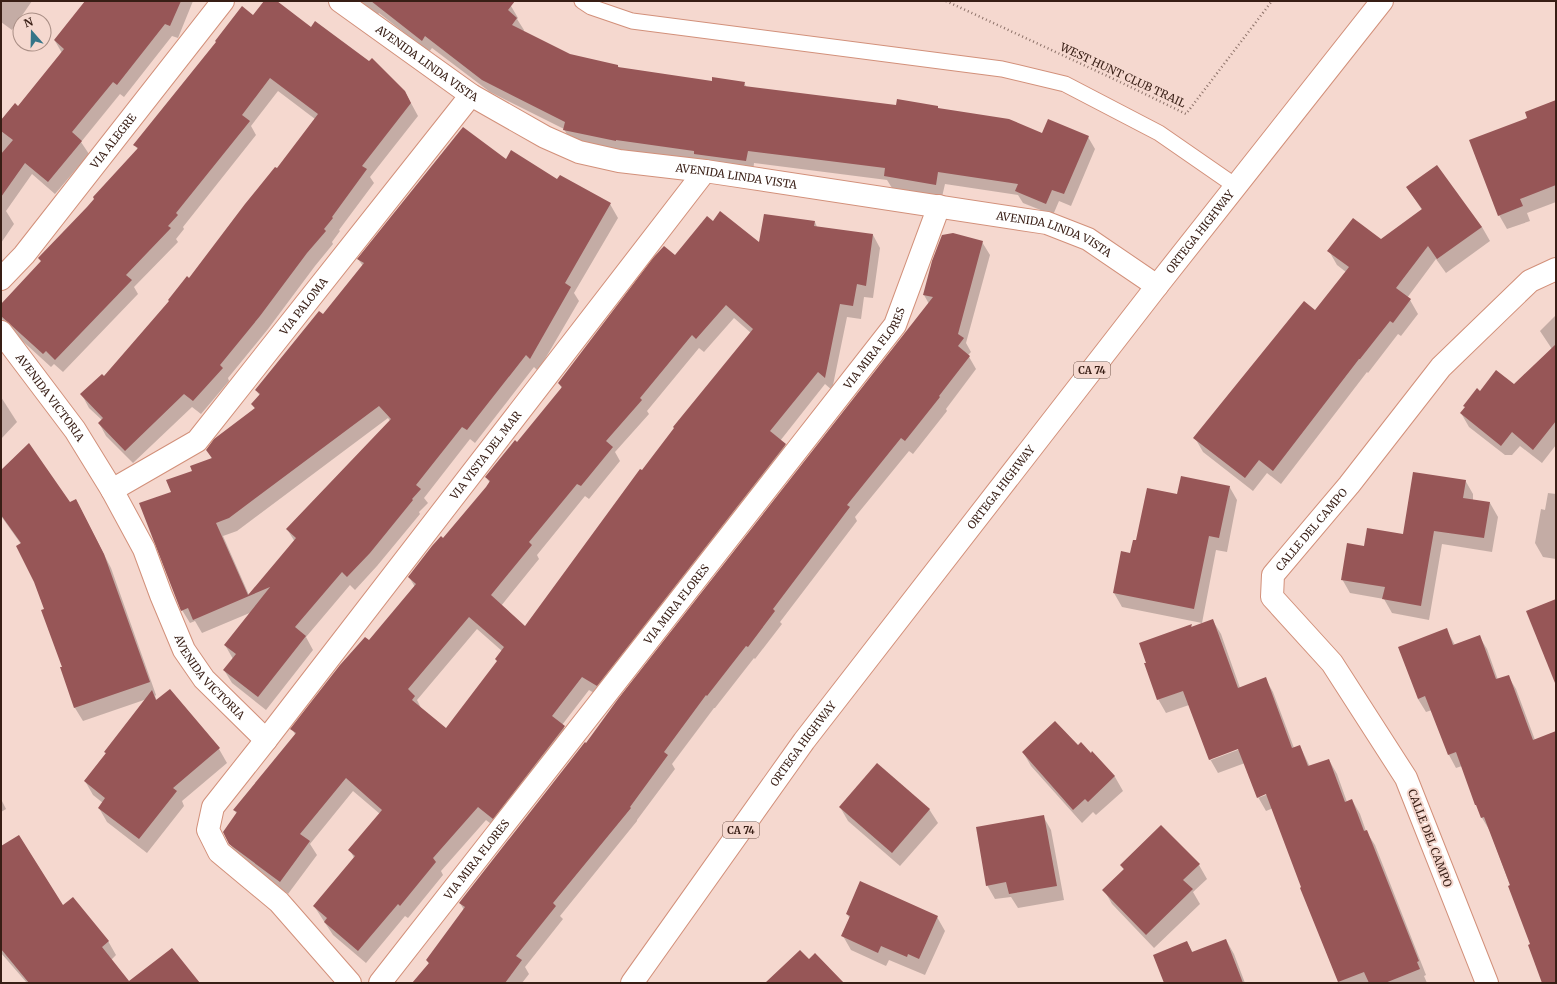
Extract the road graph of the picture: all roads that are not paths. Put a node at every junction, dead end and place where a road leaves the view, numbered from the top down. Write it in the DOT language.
graph roads {
  1 [pos="223,1"];
  2 [pos="340,1"];
  3 [pos="582,1"];
  4 [pos="1382,1"];
  5 [pos="471,95"];
  6 [pos="705,171"];
  7 [pos="1237,188"];
  8 [pos="939,206"];
  9 [pos="1556,269"];
  10 [pos="1,279"];
  11 [pos="1158,286"];
  12 [pos="1,332"];
  13 [pos="112,490"];
  14 [pos="266,740"];
  15 [pos="350,983"];
  16 [pos="380,983"];
  17 [pos="632,983"];
  18 [pos="1487,983"];
  1 -- 10 [label="street, VIA ALEGRE"];
  2 -- 5 [label="street, AVENIDA LINDA VISTA"];
  3 -- 7 [label="lane"];
  4 -- 7 [label="street, ORTEGA HIGHWAY / CA 74"];
  5 -- 6 [label="street, AVENIDA LINDA VISTA"];
  5 -- 13 [label="street, VIA PALOMA"];
  6 -- 8 [label="street, AVENIDA LINDA VISTA"];
  6 -- 14 [label="street, VIA VISTA DEL MAR"];
  7 -- 11 [label="street, ORTEGA HIGHWAY / CA 74"];
  8 -- 11 [label="street, AVENIDA LINDA VISTA"];
  8 -- 16 [label="street, VIA MIRA FLORES"];
  9 -- 18 [label="street, CALLE DEL CAMPO"];
  11 -- 17 [label="street, ORTEGA HIGHWAY / CA 74"];
  12 -- 13 [label="street, AVENIDA VICTORIA"];
  13 -- 14 [label="street, AVENIDA VICTORIA"];
  14 -- 15 [label="street"];
}
